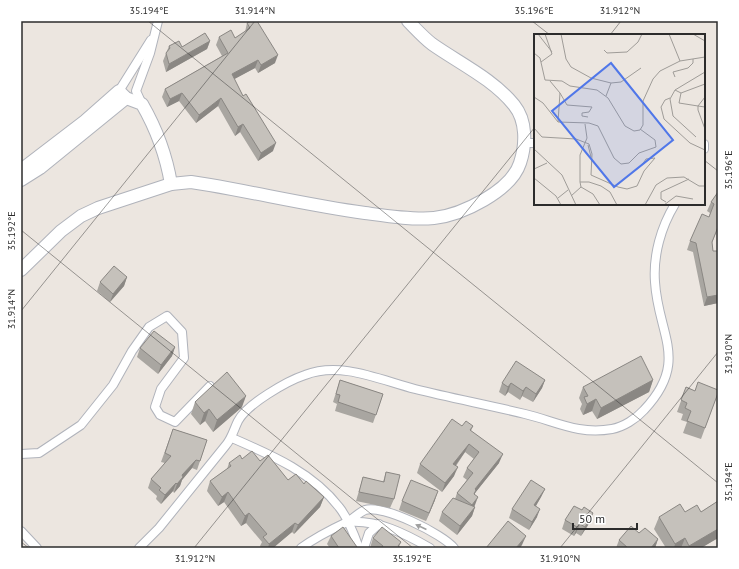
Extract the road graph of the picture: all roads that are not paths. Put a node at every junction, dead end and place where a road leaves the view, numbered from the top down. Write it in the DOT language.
graph roads {
  1 [pos="408,21"];
  2 [pos="158,25"];
  3 [pos="122,95"];
  4 [pos="142,104"];
  5 [pos="530,143"];
  6 [pos="21,170"];
  7 [pos="21,180"];
  8 [pos="171,184"];
  9 [pos="674,205"];
  10 [pos="21,270"];
  11 [pos="210,386"];
  12 [pos="232,438"];
  13 [pos="21,454"];
  14 [pos="348,522"];
  15 [pos="379,524"];
  16 [pos="21,531"];
  17 [pos="37,548"];
  18 [pos="139,548"];
  19 [pos="301,548"];
  20 [pos="359,548"];
  21 [pos="364,548"];
  22 [pos="430,548"];
  23 [pos="454,548"];
  1 -- 5 [label="street"];
  2 -- 3 [label="street"];
  2 -- 4 [label="street"];
  3 -- 4 [label="street"];
  3 -- 6 [label="street"];
  3 -- 7 [label="street"];
  4 -- 8 [label="street"];
  5 -- 8 [label="street"];
  8 -- 10 [label="street"];
  9 -- 12 [label="street"];
  11 -- 13 [label="street"];
  12 -- 14 [label="street"];
  12 -- 18 [label="street"];
  14 -- 15 [label="street"];
  14 -- 19 [label="street"];
  14 -- 20 [label="street"];
  23 -- 14 [label="street, one-way"];
  15 -- 21 [label="street"];
  15 -- 22 [label="street"];
  16 -- 17 [label="street"];
}
